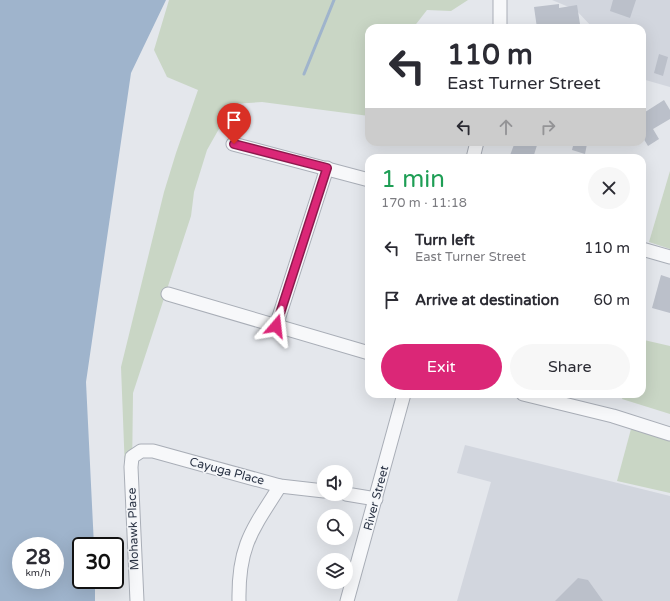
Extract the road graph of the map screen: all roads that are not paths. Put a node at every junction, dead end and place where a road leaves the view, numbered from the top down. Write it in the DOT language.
graph roads {
  1 [pos="500,0"];
  2 [pos="500,24"];
  3 [pos="234,144"];
  4 [pos="327,168"];
  5 [pos="365,179"];
  6 [pos="646,250"];
  7 [pos="670,257"];
  8 [pos="168,294"];
  9 [pos="276,326"];
  10 [pos="365,352"];
  11 [pos="403,398"];
  12 [pos="539,398"];
  13 [pos="630,421"];
  14 [pos="670,426"];
  15 [pos="670,434"];
  16 [pos="132,457"];
  17 [pos="280,486"];
  18 [pos="317,490"];
  19 [pos="353,495"];
  20 [pos="376,499"];
  21 [pos="137,601"];
  22 [pos="239,601"];
  23 [pos="347,601"];
  1 -- 2 [label="street"];
  3 -- 4 [label="street"];
  4 -- 5 [label="street"];
  4 -- 9 [label="street"];
  6 -- 7 [label="street"];
  8 -- 9 [label="street"];
  9 -- 10 [label="street"];
  11 -- 20 [label="street, River Street"];
  12 -- 13 [label="street"];
  13 -- 14 [label="street"];
  13 -- 15 [label="street"];
  16 -- 17 [label="street, Cayuga Place"];
  16 -- 21 [label="street, Mohawk Place"];
  17 -- 18 [label="street, Cayuga Place"];
  17 -- 22 [label="street"];
  19 -- 20 [label="street"];
  20 -- 23 [label="street, River Street"];
}
